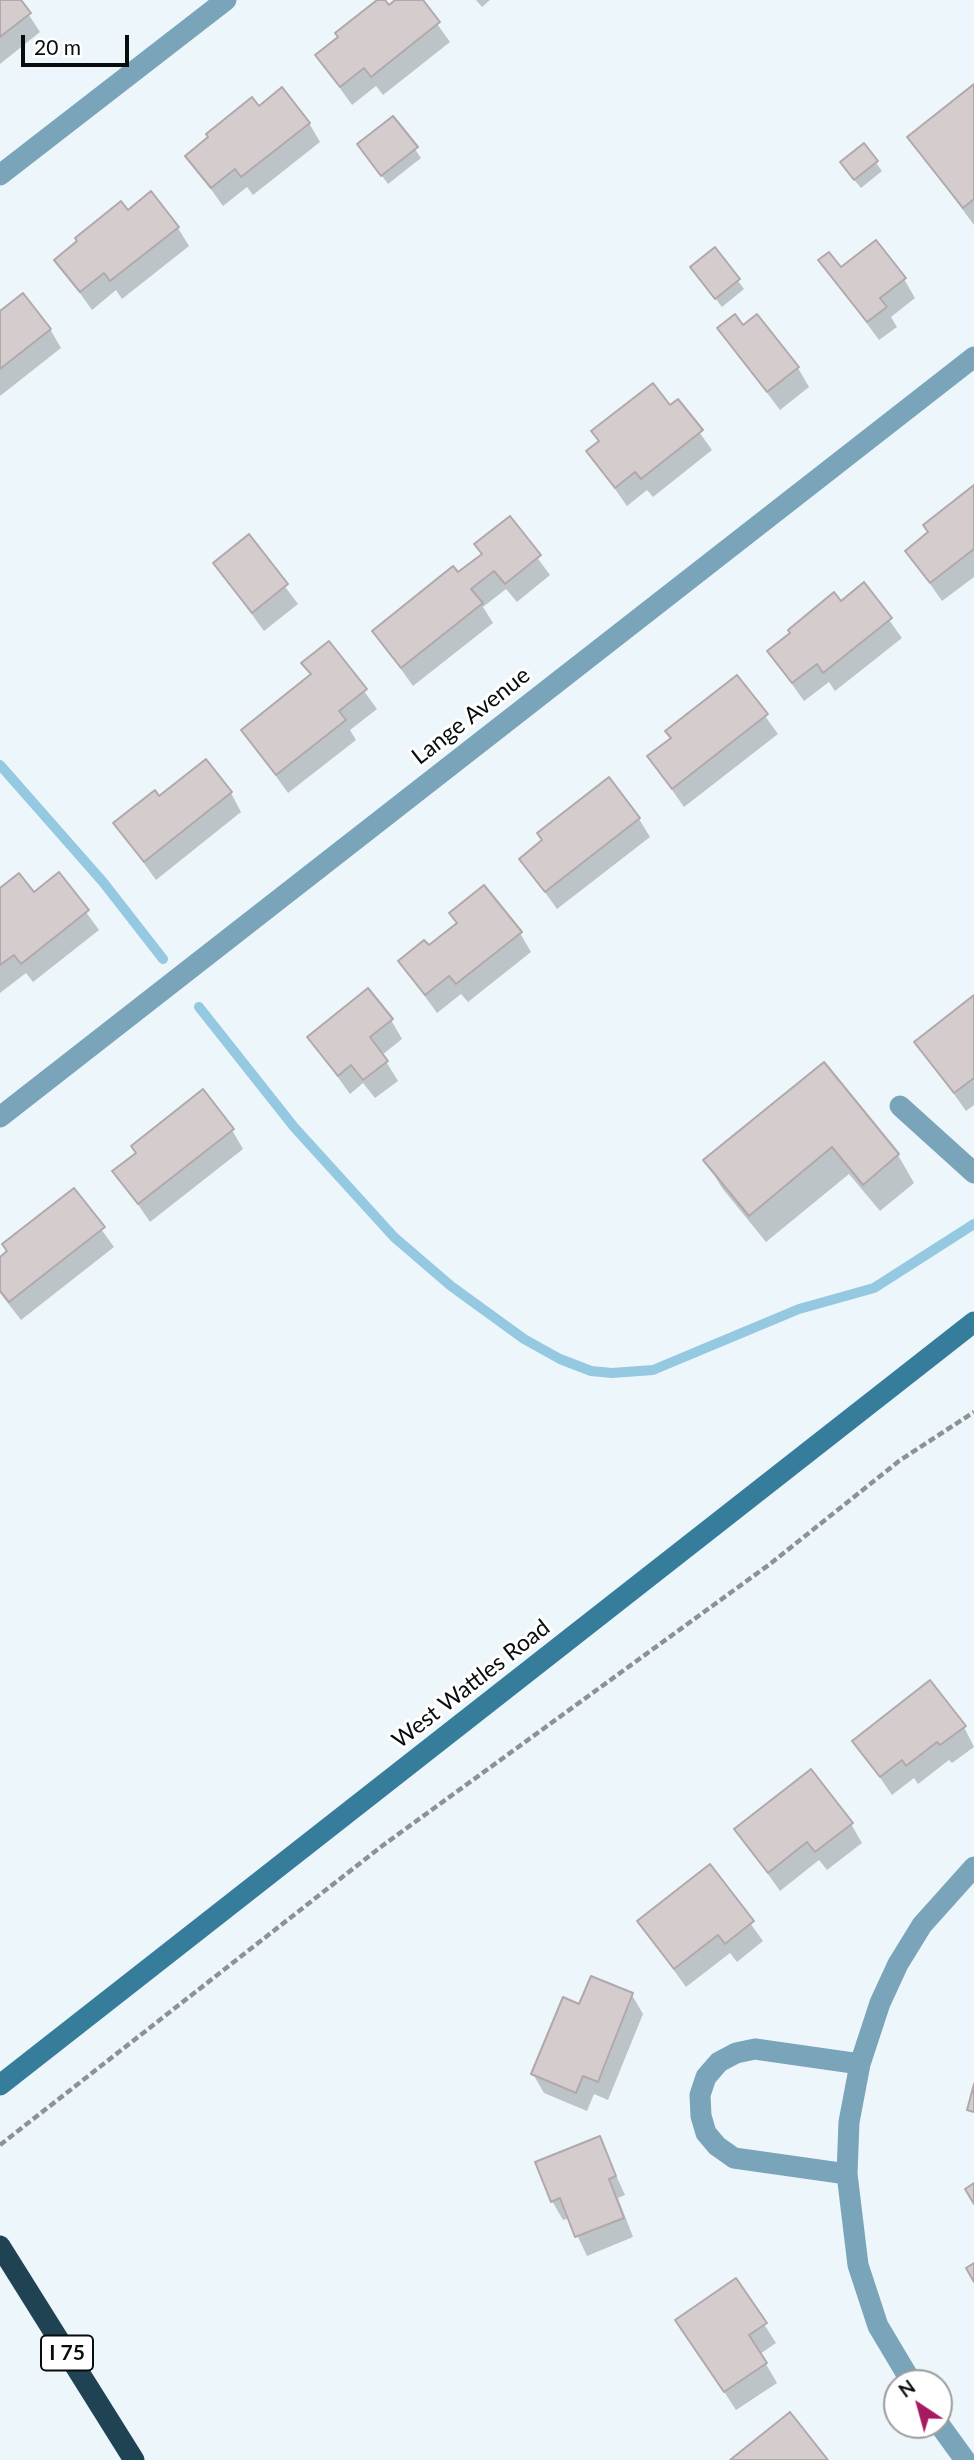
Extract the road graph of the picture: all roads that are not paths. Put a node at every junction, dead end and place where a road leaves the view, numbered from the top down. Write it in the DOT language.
graph roads {
  1 [pos="226,0"];
  2 [pos="0,175"];
  3 [pos="974,357"];
  4 [pos="900,1106"];
  5 [pos="0,1117"];
  6 [pos="974,1173"];
  7 [pos="974,1322"];
  8 [pos="974,1867"];
  9 [pos="860,2064"];
  10 [pos="2,2083"];
  11 [pos="847,2174"];
  12 [pos="0,2246"];
  13 [pos="904,2369"];
  14 [pos="950,2439"];
  15 [pos="134,2460"];
  16 [pos="965,2460"];
  1 -- 2 [label="street"];
  3 -- 5 [label="street, Lange Avenue"];
  4 -- 6 [label="street"];
  7 -- 10 [label="street, West Wattles Road"];
  8 -- 9 [label="street"];
  9 -- 11 [label="street"];
  9 -- 11 [label="street"];
  11 -- 13 [label="street"];
  12 -- 15 [label="highway, I 75"];
  14 -- 16 [label="street"];
}
